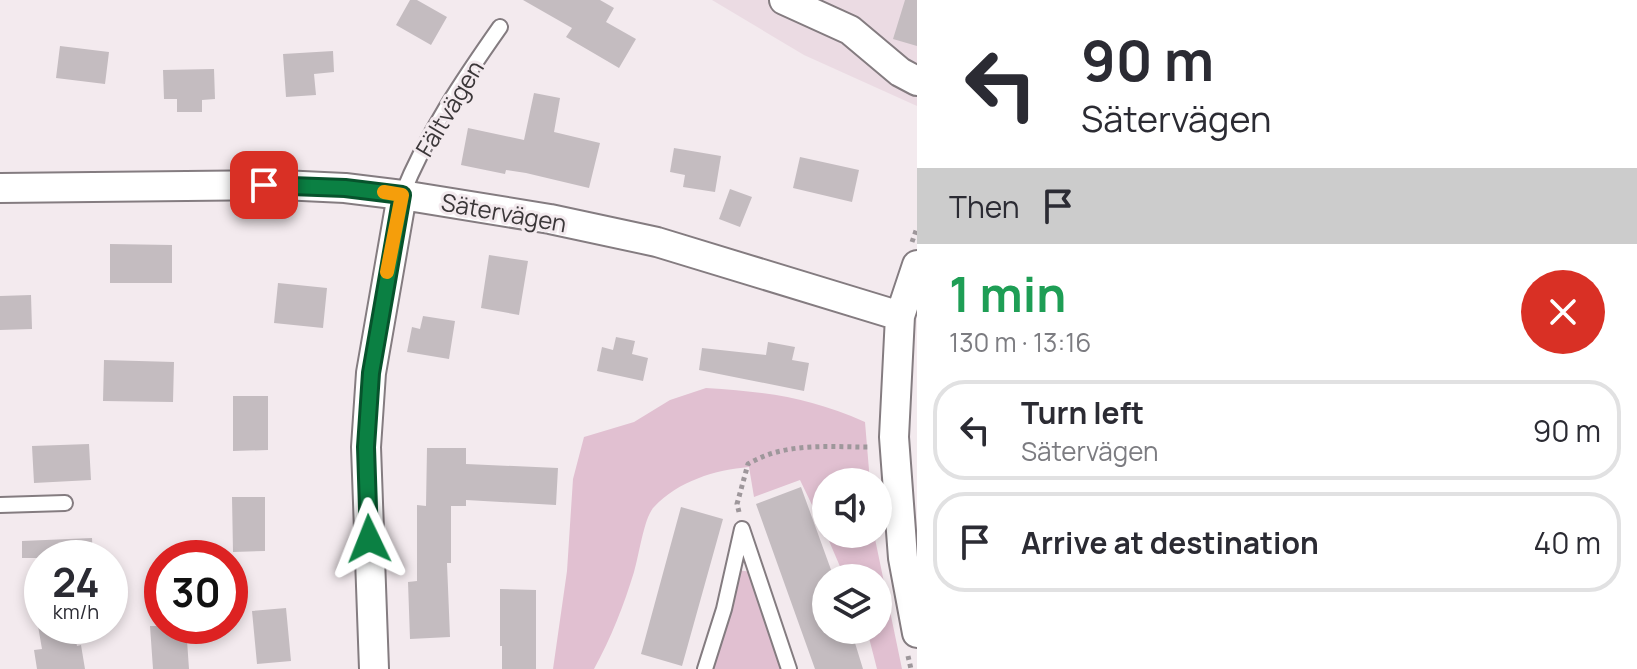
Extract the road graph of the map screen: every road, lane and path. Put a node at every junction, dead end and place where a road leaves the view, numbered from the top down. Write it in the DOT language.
graph roads {
  1 [pos="784,0"];
  2 [pos="500,27"];
  3 [pos="917,81"];
  4 [pos="0,188"];
  5 [pos="402,195"];
  6 [pos="917,265"];
  7 [pos="900,316"];
  8 [pos="877,447"];
  9 [pos="65,503"];
  10 [pos="0,505"];
  11 [pos="739,515"];
  12 [pos="917,633"];
  13 [pos="374,669"];
  14 [pos="705,669"];
  15 [pos="789,669"];
  1 -- 3 [label="street"];
  2 -- 5 [label="lane, Fältvägen"];
  4 -- 5 [label="street, Sätervägen"];
  5 -- 7 [label="street, Sätervägen"];
  5 -- 13 [label="street, Fältvägen"];
  6 -- 7 [label="street"];
  7 -- 12 [label="street"];
  8 -- 11 [label="path"];
  9 -- 10 [label="lane"];
  14 -- 15 [label="lane"];
}
